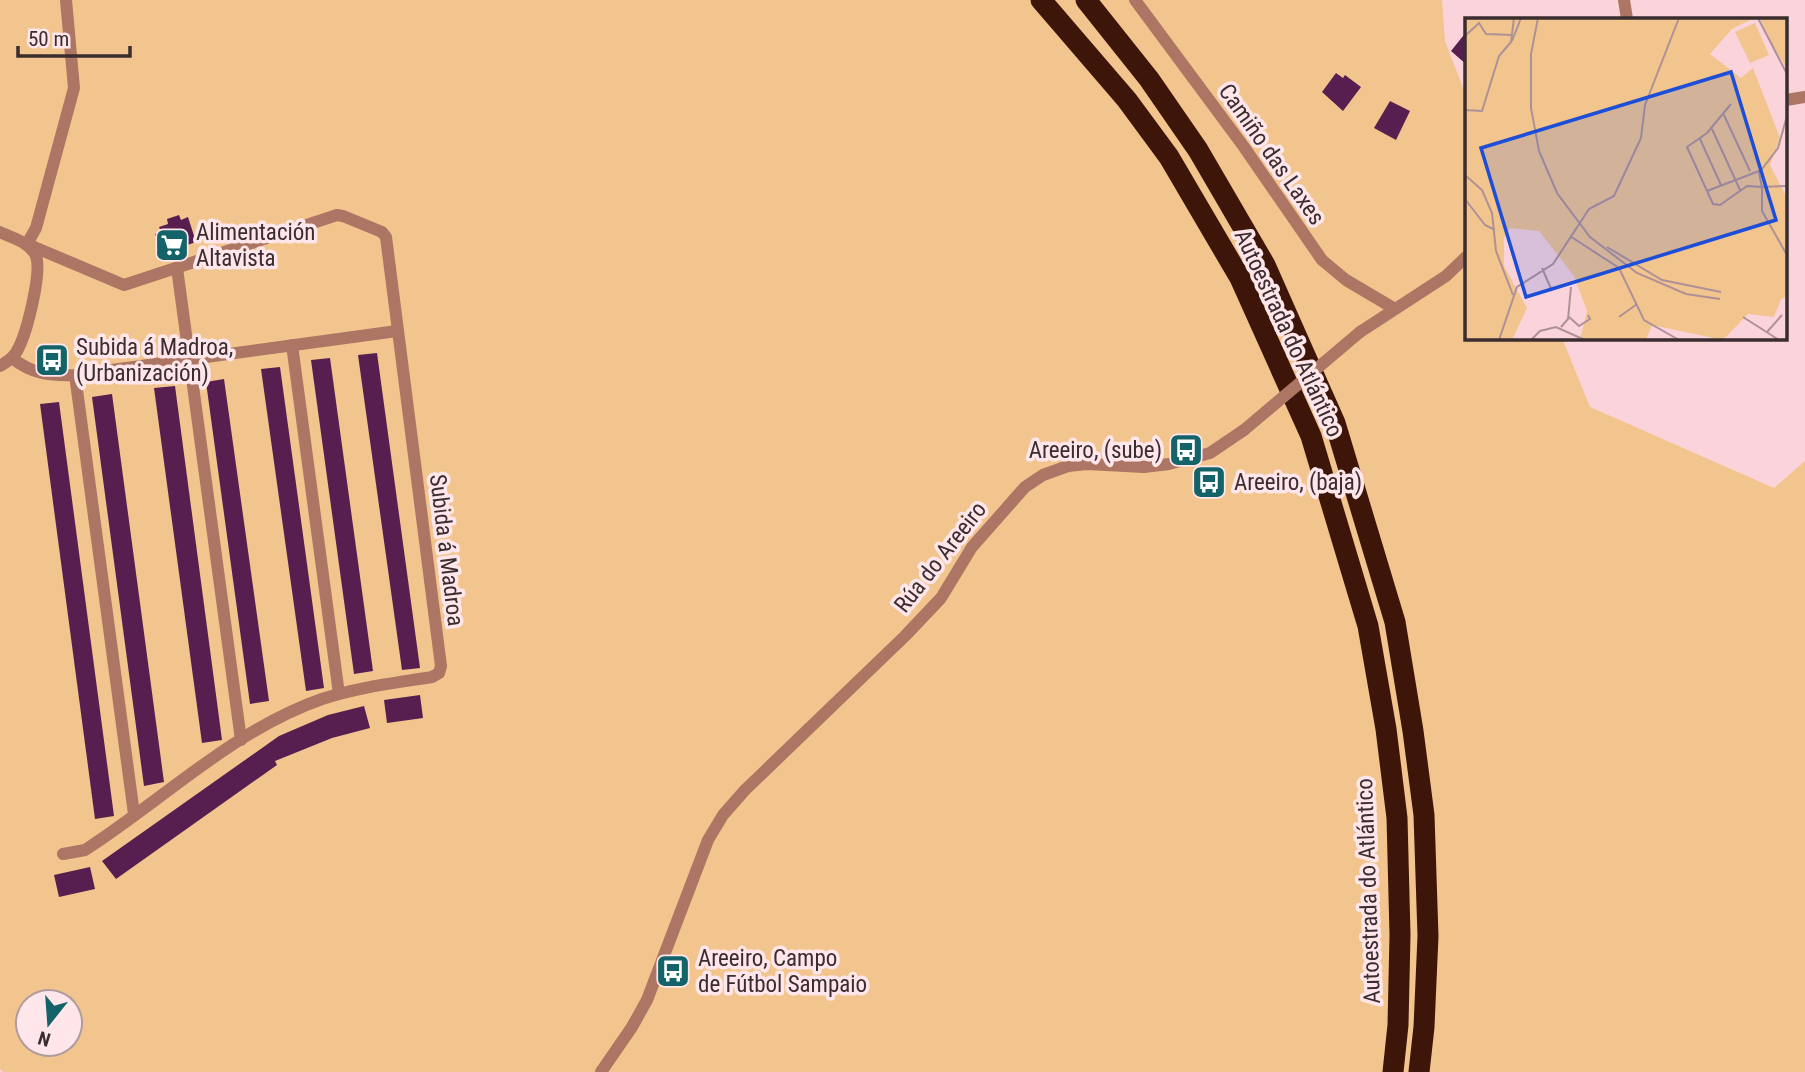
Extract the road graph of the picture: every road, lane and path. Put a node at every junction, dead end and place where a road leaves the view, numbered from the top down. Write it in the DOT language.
graph roads {
  1 [pos="66,0"];
  2 [pos="1041,0"];
  3 [pos="1086,0"];
  4 [pos="1135,0"];
  5 [pos="1624,0"];
  6 [pos="1627,18"];
  7 [pos="1805,97"];
  8 [pos="1787,100"];
  9 [pos="0,232"];
  10 [pos="27,244"];
  11 [pos="1465,258"];
  12 [pos="177,268"];
  13 [pos="1395,309"];
  14 [pos="397,331"];
  15 [pos="292,345"];
  16 [pos="12,358"];
  17 [pos="189,359"];
  18 [pos="0,366"];
  19 [pos="75,375"];
  20 [pos="339,694"];
  21 [pos="241,740"];
  22 [pos="134,814"];
  23 [pos="62,854"];
  24 [pos="601,1072"];
  25 [pos="1393,1072"];
  26 [pos="1419,1072"];
  1 -- 10 [label="street"];
  2 -- 25 [label="highway, Autoestrada do Atlántico"];
  3 -- 26 [label="highway, Autoestrada do Atlántico"];
  4 -- 13 [label="street, Camiño das Laxes"];
  5 -- 6 [label="street"];
  7 -- 8 [label="street"];
  9 -- 10 [label="street, Subida á Madroa"];
  10 -- 12 [label="street, Subida á Madroa"];
  10 -- 16 [label="street"];
  11 -- 13 [label="street, Rúa do Areeiro"];
  12 -- 14 [label="street, Subida á Madroa"];
  12 -- 17 [label="street"];
  13 -- 24 [label="street, Rúa do Areeiro, bridge"];
  14 -- 15 [label="street"];
  14 -- 20 [label="street, Subida á Madroa"];
  15 -- 17 [label="street"];
  15 -- 20 [label="street"];
  16 -- 18 [label="street"];
  16 -- 19 [label="street"];
  17 -- 19 [label="street"];
  17 -- 21 [label="street"];
  19 -- 22 [label="street"];
  20 -- 21 [label="street, Subida á Madroa"];
  21 -- 22 [label="street, Subida á Madroa"];
  22 -- 23 [label="street, Subida á Madroa"];
}
